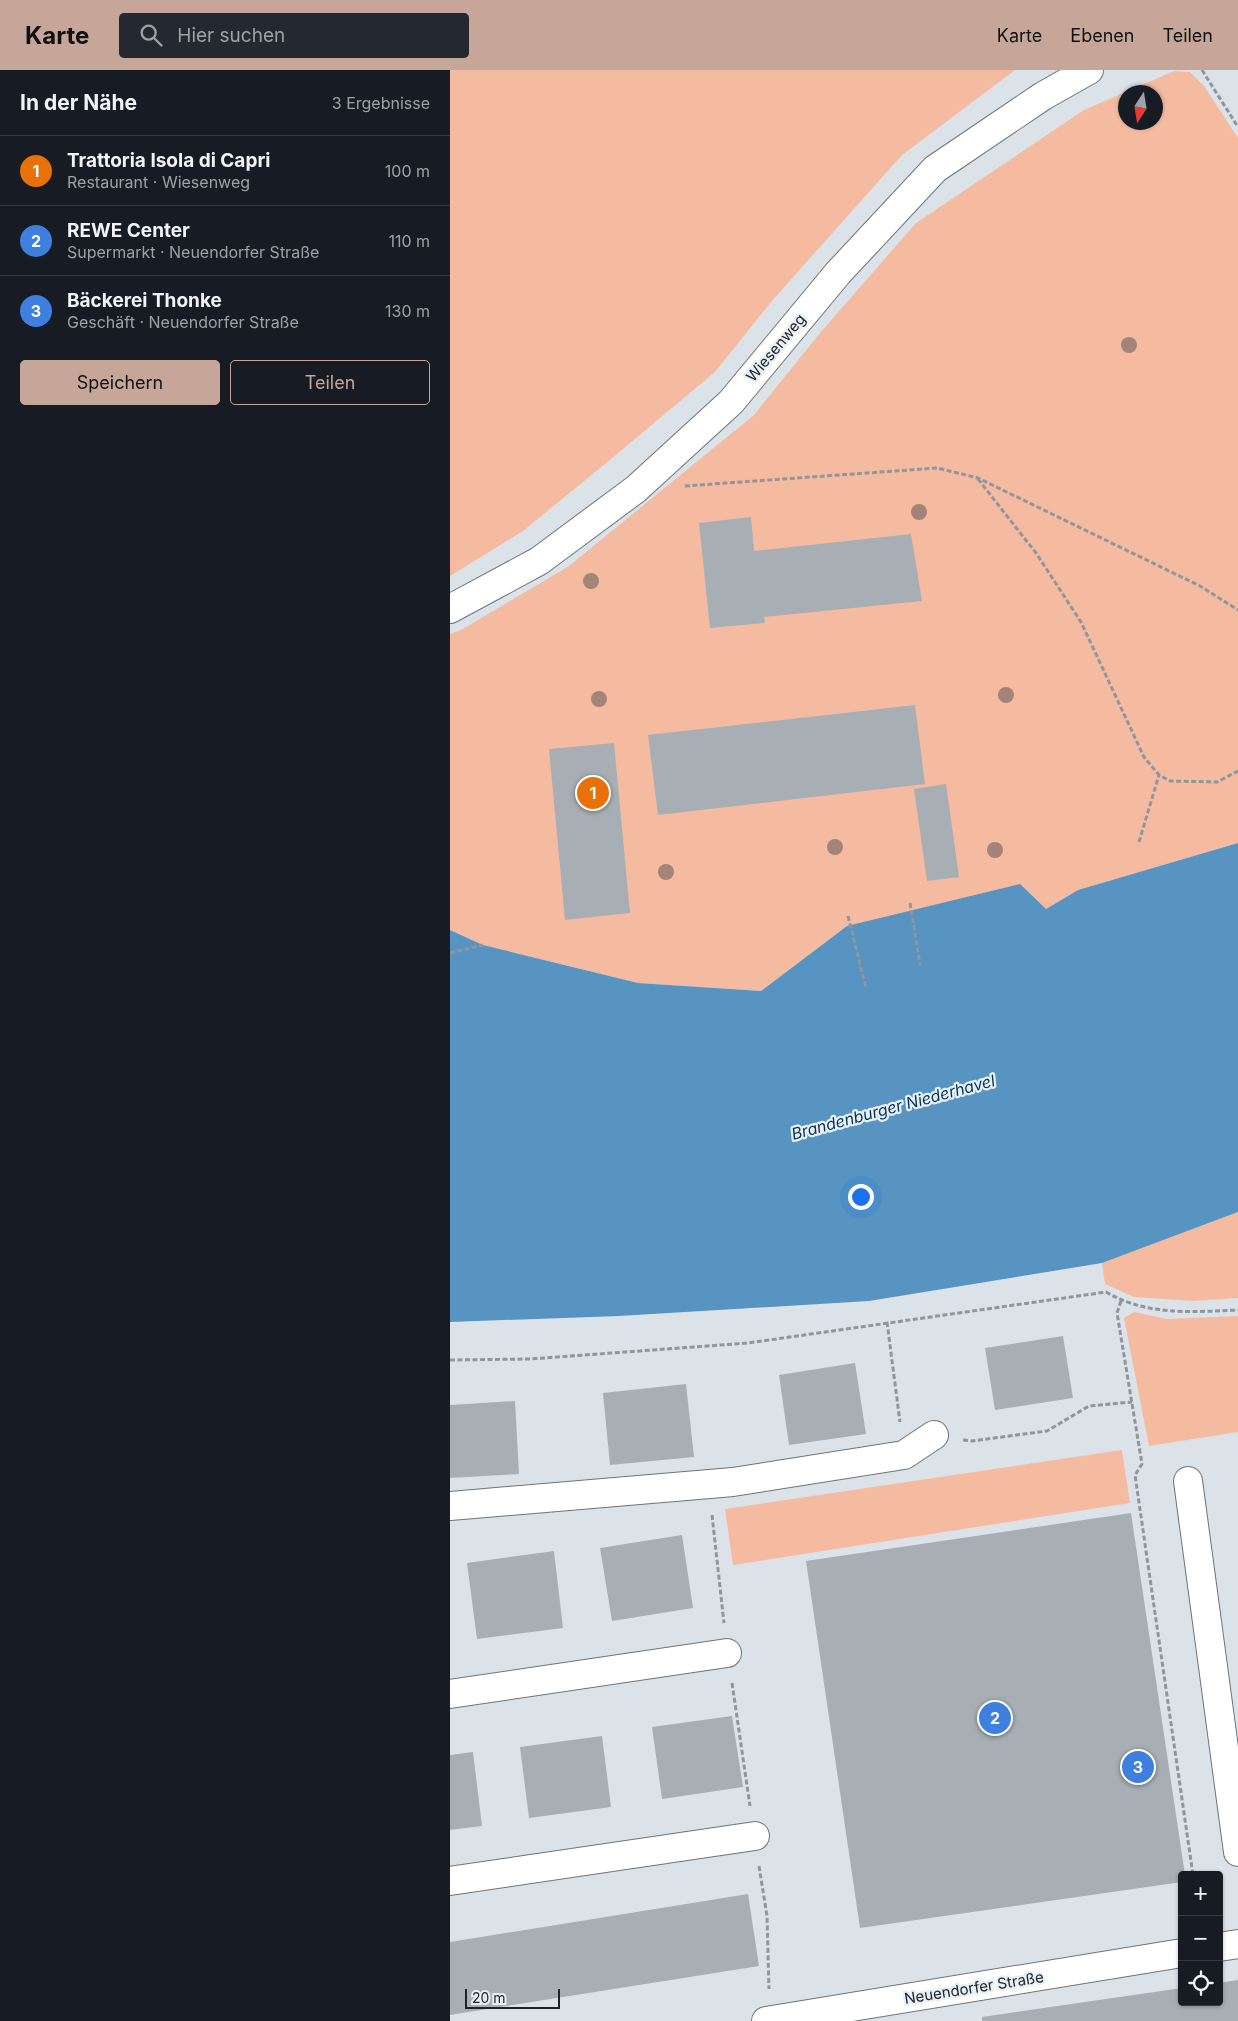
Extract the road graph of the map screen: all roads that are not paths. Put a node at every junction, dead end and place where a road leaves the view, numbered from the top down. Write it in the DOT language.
graph roads {
  1 [pos="1089,70"];
  2 [pos="450,609"];
  3 [pos="934,1436"];
  4 [pos="1188,1481"];
  5 [pos="450,1506"];
  6 [pos="727,1653"];
  7 [pos="450,1694"];
  8 [pos="755,1836"];
  9 [pos="1238,1852"];
  10 [pos="450,1881"];
  11 [pos="1238,1944"];
  12 [pos="1223,1946"];
  13 [pos="1178,1954"];
  14 [pos="766,2021"];
  1 -- 2 [label="street, Wiesenweg"];
  3 -- 5 [label="street"];
  4 -- 9 [label="street"];
  6 -- 7 [label="street"];
  8 -- 10 [label="street"];
  11 -- 12 [label="street"];
  13 -- 14 [label="street, Neuendorfer Straße"];
}
